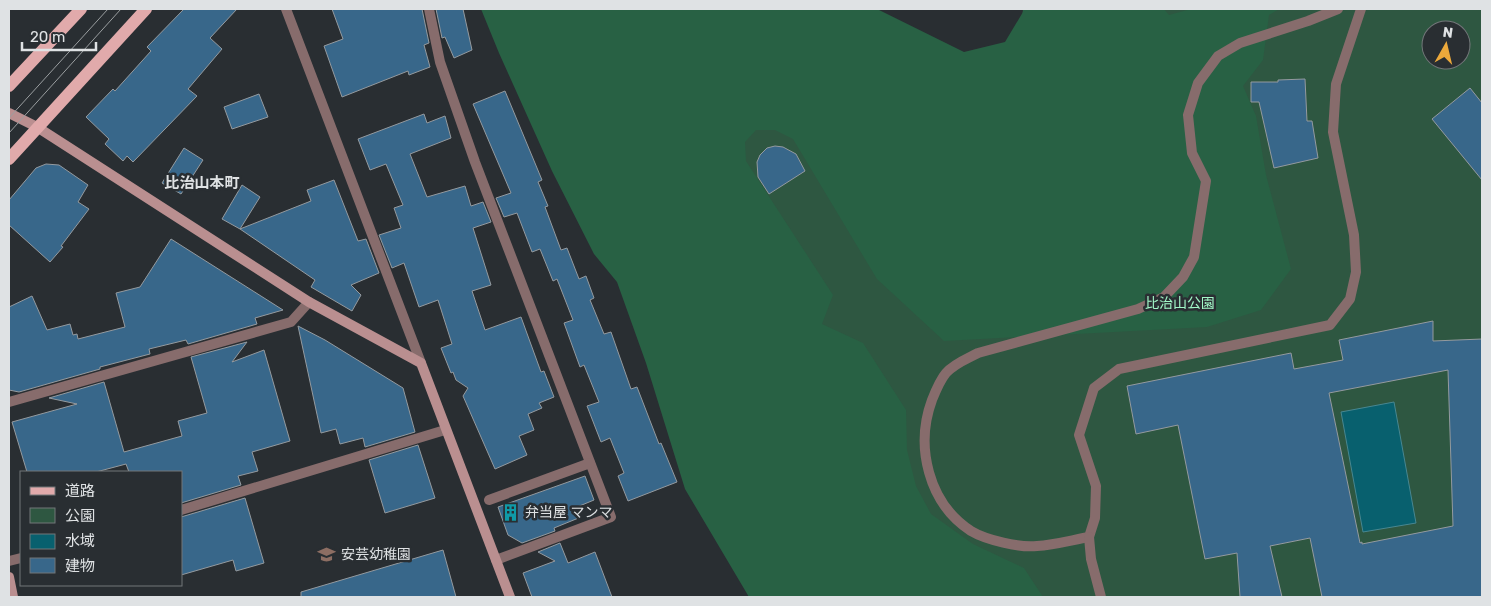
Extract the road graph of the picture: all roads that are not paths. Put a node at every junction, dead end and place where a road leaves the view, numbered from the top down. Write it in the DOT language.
graph roads {
  1 [pos="81,9"];
  2 [pos="146,9"];
  3 [pos="286,9"];
  4 [pos="429,9"];
  5 [pos="1338,9"];
  6 [pos="1361,9"];
  7 [pos="9,86"];
  8 [pos="9,113"];
  9 [pos="37,127"];
  10 [pos="9,159"];
  11 [pos="309,302"];
  12 [pos="420,363"];
  13 [pos="9,402"];
  14 [pos="445,430"];
  15 [pos="590,463"];
  16 [pos="489,500"];
  17 [pos="182,510"];
  18 [pos="1089,537"];
  19 [pos="496,560"];
  20 [pos="9,577"];
  21 [pos="14,597"];
  22 [pos="510,597"];
  23 [pos="1101,597"];
  1 -- 7 [label="main road"];
  2 -- 9 [label="main road"];
  3 -- 12 [label="street"];
  4 -- 15 [label="street"];
  5 -- 18 [label="street"];
  6 -- 18 [label="street"];
  8 -- 9 [label="street"];
  9 -- 10 [label="main road"];
  9 -- 11 [label="street"];
  11 -- 12 [label="street"];
  11 -- 13 [label="street"];
  12 -- 14 [label="street"];
  14 -- 17 [label="street"];
  14 -- 19 [label="street"];
  15 -- 16 [label="street"];
  15 -- 19 [label="street"];
  18 -- 23 [label="street"];
  19 -- 22 [label="street"];
  20 -- 21 [label="street"];
}
